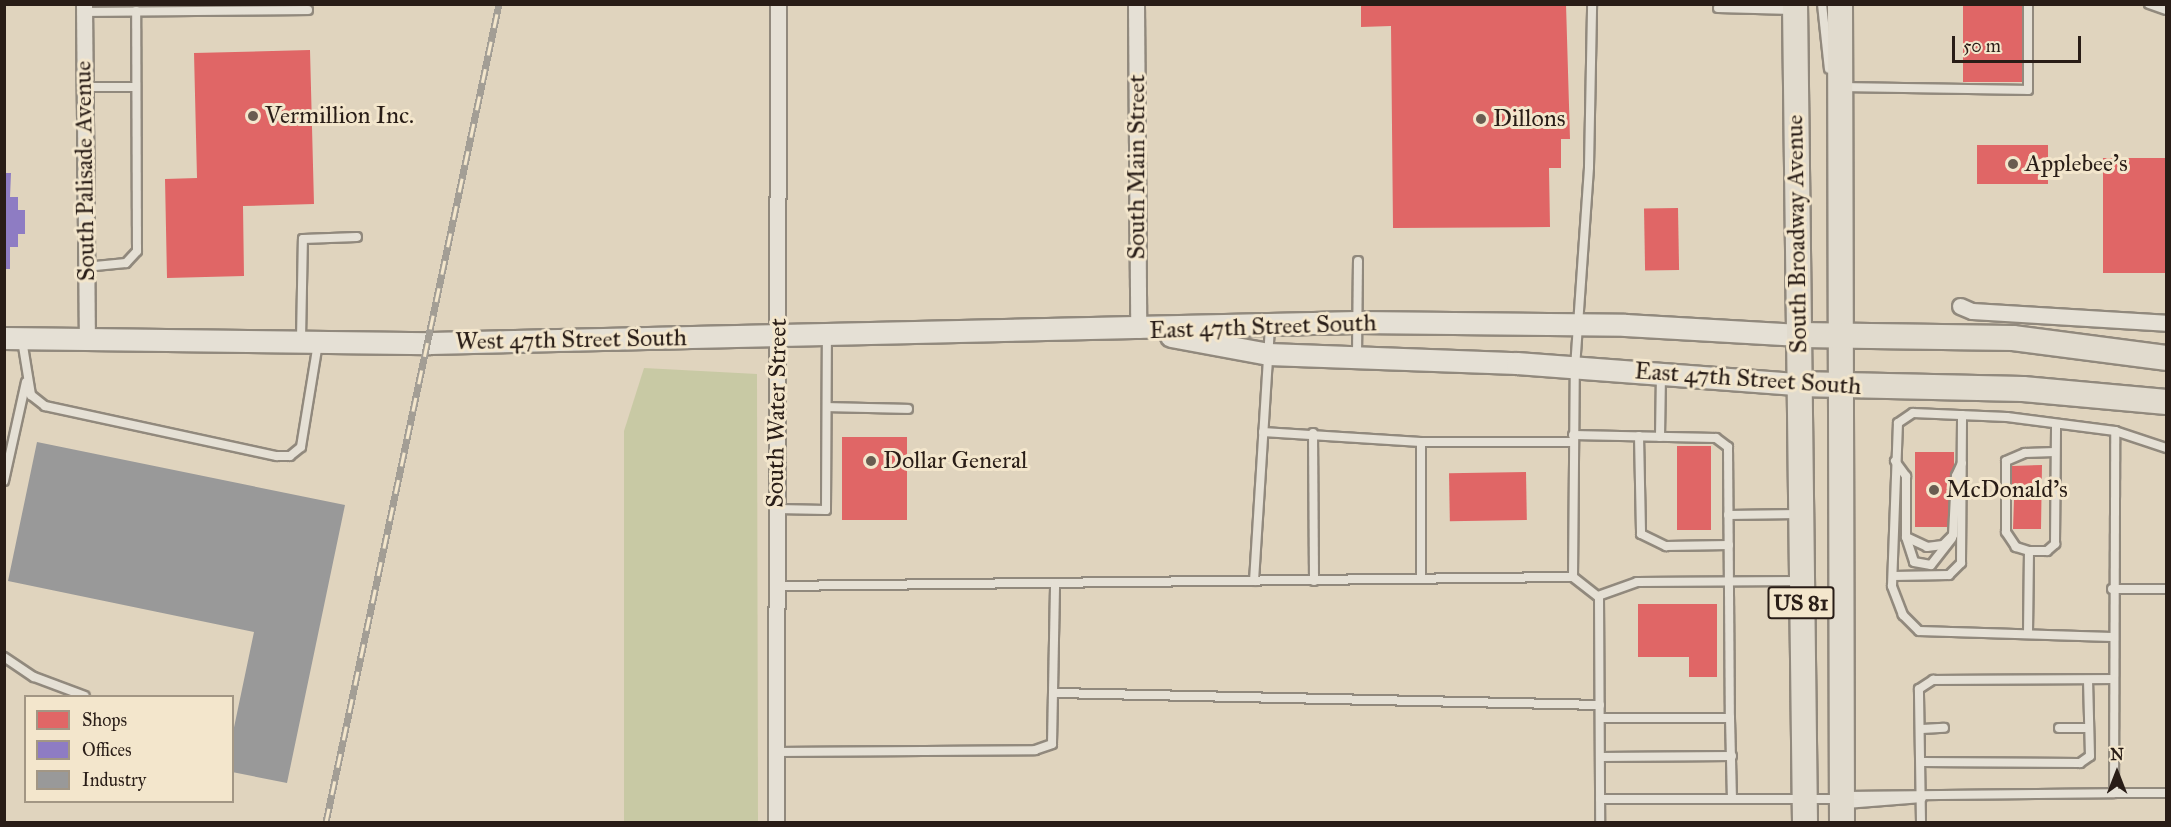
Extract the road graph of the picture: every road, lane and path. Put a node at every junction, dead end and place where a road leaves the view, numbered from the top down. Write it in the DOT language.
graph roads {
  1 [pos="778,4"];
  2 [pos="1136,4"];
  3 [pos="1592,4"];
  4 [pos="1822,4"];
  5 [pos="1840,4"];
  6 [pos="2028,4"];
  7 [pos="2149,4"];
  8 [pos="1798,6"];
  9 [pos="84,8"];
  10 [pos="1718,8"];
  11 [pos="308,10"];
  12 [pos="2166,10"];
  13 [pos="136,11"];
  14 [pos="84,87"];
  15 [pos="136,87"];
  16 [pos="1844,87"];
  17 [pos="357,237"];
  18 [pos="1358,261"];
  19 [pos="85,267"];
  20 [pos="1960,306"];
  21 [pos="1357,322"];
  22 [pos="2166,322"];
  23 [pos="1270,323"];
  24 [pos="1580,327"];
  25 [pos="1138,330"];
  26 [pos="1800,334"];
  27 [pos="1840,335"];
  28 [pos="827,336"];
  29 [pos="777,337"];
  30 [pos="13,338"];
  31 [pos="87,338"];
  32 [pos="309,341"];
  33 [pos="1268,354"];
  34 [pos="1357,355"];
  35 [pos="2166,358"];
  36 [pos="1575,368"];
  37 [pos="1661,374"];
  38 [pos="27,380"];
  39 [pos="1798,384"];
  40 [pos="1841,387"];
  41 [pos="2166,389"];
  42 [pos="2078,395"];
  43 [pos="2166,402"];
  44 [pos="828,407"];
  45 [pos="908,409"];
  46 [pos="1962,415"];
  47 [pos="2056,424"];
  48 [pos="2115,431"];
  49 [pos="1263,432"];
  50 [pos="1313,433"];
  51 [pos="1639,436"];
  52 [pos="1660,437"];
  53 [pos="1573,439"];
  54 [pos="1421,442"];
  55 [pos="2166,448"];
  56 [pos="2055,452"];
  57 [pos="1963,460"];
  58 [pos="1895,461"];
  59 [pos="4,481"];
  60 [pos="777,509"];
  61 [pos="1799,514"];
  62 [pos="1728,515"];
  63 [pos="1953,535"];
  64 [pos="1906,537"];
  65 [pos="1729,545"];
  66 [pos="2029,551"];
  67 [pos="1893,576"];
  68 [pos="1573,577"];
  69 [pos="1421,579"];
  70 [pos="1254,581"];
  71 [pos="1314,581"];
  72 [pos="1800,581"];
  73 [pos="1730,582"];
  74 [pos="1055,583"];
  75 [pos="776,586"];
  76 [pos="2112,589"];
  77 [pos="2166,589"];
  78 [pos="1598,596"];
  79 [pos="2028,633"];
  80 [pos="2112,637"];
  81 [pos="4,657"];
  82 [pos="2112,679"];
  83 [pos="2088,680"];
  84 [pos="1056,693"];
  85 [pos="82,695"];
  86 [pos="1600,705"];
  87 [pos="1600,718"];
  88 [pos="1730,718"];
  89 [pos="1944,728"];
  90 [pos="2059,728"];
  91 [pos="2086,728"];
  92 [pos="1922,729"];
  93 [pos="776,752"];
  94 [pos="1732,756"];
  95 [pos="1600,757"];
  96 [pos="1922,762"];
  97 [pos="2114,793"];
  98 [pos="2166,793"];
  99 [pos="1922,798"];
  100 [pos="1600,799"];
  101 [pos="1732,799"];
  102 [pos="1841,805"];
  103 [pos="1804,811"];
  104 [pos="776,822"];
  105 [pos="1600,822"];
  106 [pos="1921,822"];
  1 -- 29 [label="street, South Water Street"];
  2 -- 25 [label="street, South Main Street"];
  3 -- 24 [label="lane"];
  4 -- 16 [label="lane"];
  5 -- 16 [label="main road, South Broadway Avenue"];
  6 -- 16 [label="lane"];
  7 -- 12 [label="lane"];
  8 -- 10 [label="lane"];
  8 -- 26 [label="main road, South Broadway Avenue"];
  9 -- 13 [label="lane"];
  9 -- 14 [label="street, South Palisade Avenue"];
  11 -- 13 [label="lane"];
  13 -- 15 [label="lane"];
  14 -- 15 [label="lane"];
  14 -- 19 [label="street, South Palisade Avenue"];
  15 -- 19 [label="lane"];
  16 -- 27 [label="main road, South Broadway Avenue"];
  17 -- 32 [label="lane"];
  18 -- 21 [label="lane"];
  19 -- 31 [label="street, South Palisade Avenue"];
  20 -- 22 [label="street"];
  21 -- 23 [label="street, East 47th Street South"];
  21 -- 24 [label="street, East 47th Street South"];
  21 -- 34 [label="lane"];
  23 -- 25 [label="street, East 47th Street South"];
  23 -- 33 [label="lane"];
  24 -- 26 [label="street, East 47th Street South"];
  24 -- 36 [label="lane"];
  25 -- 28 [label="street, West 47th Street South"];
  25 -- 33 [label="street, East 47th Street South"];
  26 -- 27 [label="main road, East 47th Street South"];
  26 -- 39 [label="main road, South Broadway Avenue / US 81"];
  27 -- 35 [label="main road, East 47th Street South"];
  27 -- 40 [label="main road, South Broadway Avenue"];
  28 -- 29 [label="street, West 47th Street South"];
  28 -- 44 [label="lane"];
  29 -- 32 [label="street, West 47th Street South"];
  29 -- 60 [label="street, South Water Street"];
  30 -- 31 [label="street, West 47th Street South"];
  30 -- 38 [label="lane"];
  31 -- 32 [label="street, West 47th Street South"];
  32 -- 38 [label="lane"];
  33 -- 34 [label="street, East 47th Street South"];
  33 -- 49 [label="lane"];
  34 -- 36 [label="street, East 47th Street South"];
  36 -- 37 [label="street, East 47th Street South"];
  36 -- 53 [label="lane"];
  37 -- 39 [label="street, East 47th Street South"];
  37 -- 52 [label="lane"];
  38 -- 59 [label="lane"];
  39 -- 40 [label="main road, East 47th Street South"];
  39 -- 61 [label="main road, South Broadway Avenue / US 81"];
  40 -- 42 [label="main road, East 47th Street South"];
  40 -- 102 [label="main road, South Broadway Avenue / US 81"];
  41 -- 42 [label="main road"];
  42 -- 43 [label="main road, East 47th Street South"];
  44 -- 45 [label="lane"];
  44 -- 60 [label="lane"];
  46 -- 47 [label="lane"];
  46 -- 57 [label="lane"];
  46 -- 58 [label="lane"];
  47 -- 48 [label="lane"];
  47 -- 56 [label="lane"];
  48 -- 55 [label="lane"];
  48 -- 76 [label="lane"];
  49 -- 50 [label="lane"];
  49 -- 70 [label="lane"];
  50 -- 54 [label="lane"];
  50 -- 71 [label="lane"];
  51 -- 52 [label="lane"];
  51 -- 53 [label="lane"];
  51 -- 65 [label="lane"];
  52 -- 62 [label="lane"];
  53 -- 54 [label="lane"];
  53 -- 68 [label="lane"];
  54 -- 69 [label="lane"];
  56 -- 66 [label="lane"];
  56 -- 66 [label="lane"];
  57 -- 63 [label="lane"];
  57 -- 67 [label="lane"];
  58 -- 64 [label="lane"];
  58 -- 67 [label="lane"];
  60 -- 75 [label="street, South Water Street"];
  61 -- 62 [label="lane"];
  61 -- 72 [label="main road, South Broadway Avenue / US 81"];
  62 -- 65 [label="lane"];
  63 -- 64 [label="lane"];
  63 -- 64 [label="lane"];
  65 -- 73 [label="lane"];
  66 -- 79 [label="lane"];
  67 -- 79 [label="lane"];
  68 -- 69 [label="lane"];
  68 -- 78 [label="lane"];
  69 -- 71 [label="lane"];
  70 -- 71 [label="lane"];
  70 -- 74 [label="lane"];
  72 -- 73 [label="lane"];
  72 -- 103 [label="main road, South Broadway Avenue / US 81"];
  73 -- 78 [label="lane"];
  73 -- 88 [label="lane"];
  74 -- 75 [label="lane"];
  74 -- 84 [label="lane"];
  75 -- 93 [label="street, South Water Street"];
  76 -- 77 [label="lane"];
  76 -- 80 [label="lane"];
  78 -- 86 [label="lane"];
  79 -- 80 [label="lane"];
  80 -- 82 [label="lane"];
  81 -- 85 [label="lane"];
  82 -- 83 [label="lane"];
  82 -- 97 [label="lane"];
  83 -- 91 [label="lane"];
  83 -- 92 [label="lane"];
  84 -- 86 [label="lane"];
  84 -- 93 [label="lane"];
  86 -- 87 [label="lane"];
  87 -- 88 [label="lane"];
  87 -- 95 [label="lane"];
  88 -- 94 [label="lane"];
  89 -- 92 [label="lane"];
  90 -- 91 [label="lane"];
  91 -- 96 [label="lane"];
  92 -- 96 [label="lane"];
  93 -- 104 [label="street, South Water Street"];
  94 -- 95 [label="lane"];
  94 -- 101 [label="lane"];
  95 -- 100 [label="lane"];
  96 -- 99 [label="lane"];
  97 -- 98 [label="lane"];
  97 -- 99 [label="lane"];
  99 -- 102 [label="lane"];
  99 -- 106 [label="lane"];
  100 -- 101 [label="lane"];
  100 -- 105 [label="lane"];
  101 -- 103 [label="lane"];
  102 -- 103 [label="lane"];
}
